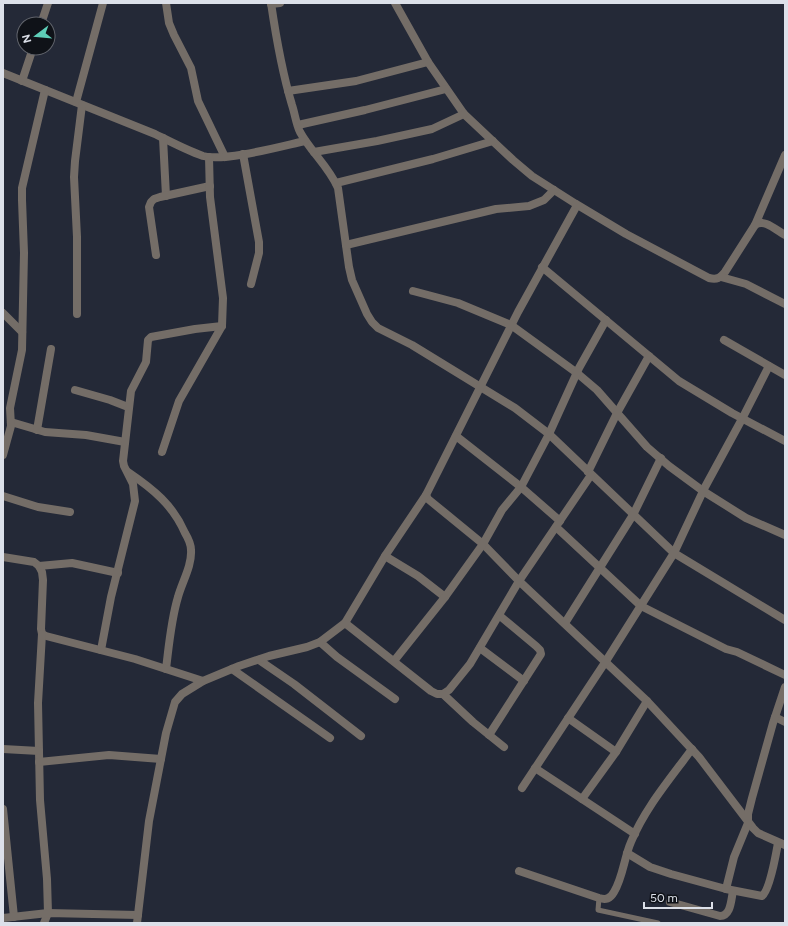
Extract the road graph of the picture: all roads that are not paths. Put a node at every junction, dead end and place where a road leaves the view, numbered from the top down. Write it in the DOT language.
graph roads {
  1 [pos="48,3"];
  2 [pos="103,3"];
  3 [pos="166,3"];
  4 [pos="280,3"];
  5 [pos="395,3"];
  6 [pos="271,4"];
  7 [pos="44,16"];
  8 [pos="30,56"];
  9 [pos="428,62"];
  10 [pos="3,73"];
  11 [pos="22,81"];
  12 [pos="446,89"];
  13 [pos="45,90"];
  14 [pos="288,91"];
  15 [pos="79,104"];
  16 [pos="464,114"];
  17 [pos="298,125"];
  18 [pos="163,138"];
  19 [pos="305,141"];
  20 [pos="493,141"];
  21 [pos="314,152"];
  22 [pos="243,154"];
  23 [pos="225,156"];
  24 [pos="785,156"];
  25 [pos="209,157"];
  26 [pos="336,183"];
  27 [pos="210,186"];
  28 [pos="554,190"];
  29 [pos="166,196"];
  30 [pos="576,204"];
  31 [pos="755,225"];
  32 [pos="785,235"];
  33 [pos="346,245"];
  34 [pos="156,255"];
  35 [pos="542,267"];
  36 [pos="721,277"];
  37 [pos="251,284"];
  38 [pos="413,290"];
  39 [pos="785,304"];
  40 [pos="3,313"];
  41 [pos="77,314"];
  42 [pos="606,320"];
  43 [pos="511,325"];
  44 [pos="222,326"];
  45 [pos="22,332"];
  46 [pos="724,340"];
  47 [pos="51,349"];
  48 [pos="649,356"];
  49 [pos="769,366"];
  50 [pos="577,373"];
  51 [pos="785,374"];
  52 [pos="480,385"];
  53 [pos="75,390"];
  54 [pos="128,407"];
  55 [pos="617,413"];
  56 [pos="742,419"];
  57 [pos="11,422"];
  58 [pos="37,430"];
  59 [pos="549,434"];
  60 [pos="456,436"];
  61 [pos="785,441"];
  62 [pos="125,442"];
  63 [pos="162,452"];
  64 [pos="3,455"];
  65 [pos="660,458"];
  66 [pos="127,471"];
  67 [pos="590,473"];
  68 [pos="521,487"];
  69 [pos="703,491"];
  70 [pos="426,494"];
  71 [pos="3,496"];
  72 [pos="70,512"];
  73 [pos="634,515"];
  74 [pos="558,524"];
  75 [pos="785,535"];
  76 [pos="483,544"];
  77 [pos="674,553"];
  78 [pos="386,556"];
  79 [pos="3,557"];
  80 [pos="39,566"];
  81 [pos="601,568"];
  82 [pos="118,573"];
  83 [pos="519,581"];
  84 [pos="445,597"];
  85 [pos="641,606"];
  86 [pos="500,616"];
  87 [pos="785,620"];
  88 [pos="345,623"];
  89 [pos="565,623"];
  90 [pos="42,634"];
  91 [pos="320,642"];
  92 [pos="480,648"];
  93 [pos="100,650"];
  94 [pos="259,660"];
  95 [pos="394,661"];
  96 [pos="606,661"];
  97 [pos="166,669"];
  98 [pos="232,669"];
  99 [pos="785,676"];
  100 [pos="203,681"];
  101 [pos="524,681"];
  102 [pos="785,687"];
  103 [pos="443,694"];
  104 [pos="395,699"];
  105 [pos="647,701"];
  106 [pos="775,717"];
  107 [pos="568,718"];
  108 [pos="785,722"];
  109 [pos="489,735"];
  110 [pos="361,736"];
  111 [pos="330,738"];
  112 [pos="504,747"];
  113 [pos="3,749"];
  114 [pos="692,749"];
  115 [pos="39,751"];
  116 [pos="616,752"];
  117 [pos="161,759"];
  118 [pos="39,762"];
  119 [pos="535,768"];
  120 [pos="522,788"];
  121 [pos="582,799"];
  122 [pos="3,809"];
  123 [pos="748,823"];
  124 [pos="635,834"];
  125 [pos="782,844"];
  126 [pos="627,853"];
  127 [pos="519,871"];
  128 [pos="730,890"];
  129 [pos="599,898"];
  130 [pos="670,902"];
  131 [pos="48,912"];
  132 [pos="14,917"];
  133 [pos="3,918"];
  134 [pos="138,919"];
  135 [pos="44,923"];
  136 [pos="658,923"];
  1 -- 7 [label="street"];
  2 -- 15 [label="street"];
  3 -- 23 [label="street"];
  4 -- 6 [label="street"];
  5 -- 9 [label="street"];
  6 -- 14 [label="street"];
  8 -- 11 [label="street"];
  9 -- 12 [label="street"];
  9 -- 14 [label="street"];
  10 -- 11 [label="street"];
  11 -- 13 [label="street"];
  12 -- 16 [label="street"];
  12 -- 17 [label="street"];
  13 -- 15 [label="street"];
  13 -- 45 [label="street"];
  14 -- 17 [label="street"];
  15 -- 18 [label="street"];
  15 -- 41 [label="street"];
  16 -- 20 [label="street"];
  16 -- 21 [label="street"];
  17 -- 19 [label="street"];
  18 -- 25 [label="street"];
  18 -- 29 [label="street"];
  19 -- 21 [label="street"];
  19 -- 22 [label="street"];
  20 -- 26 [label="street"];
  20 -- 28 [label="street"];
  21 -- 26 [label="street"];
  22 -- 23 [label="street"];
  22 -- 37 [label="street"];
  23 -- 25 [label="street"];
  24 -- 31 [label="street"];
  25 -- 27 [label="street"];
  26 -- 33 [label="street"];
  27 -- 29 [label="street"];
  27 -- 44 [label="street"];
  28 -- 30 [label="street"];
  28 -- 33 [label="street"];
  29 -- 34 [label="street"];
  30 -- 35 [label="street"];
  30 -- 36 [label="street"];
  31 -- 32 [label="street"];
  31 -- 36 [label="street"];
  33 -- 52 [label="street"];
  35 -- 42 [label="street"];
  35 -- 43 [label="street"];
  36 -- 39 [label="street"];
  38 -- 43 [label="street"];
  40 -- 45 [label="street"];
  42 -- 48 [label="street"];
  42 -- 50 [label="street"];
  43 -- 50 [label="street"];
  43 -- 52 [label="street"];
  44 -- 54 [label="street"];
  44 -- 63 [label="street"];
  45 -- 57 [label="street"];
  46 -- 49 [label="street"];
  47 -- 58 [label="street"];
  48 -- 55 [label="street"];
  48 -- 56 [label="street"];
  49 -- 51 [label="street"];
  49 -- 56 [label="street"];
  50 -- 55 [label="street"];
  50 -- 59 [label="street"];
  52 -- 59 [label="street"];
  52 -- 60 [label="street"];
  53 -- 54 [label="street"];
  54 -- 62 [label="street"];
  55 -- 65 [label="street"];
  55 -- 67 [label="street"];
  56 -- 61 [label="street"];
  56 -- 69 [label="street"];
  57 -- 58 [label="street"];
  57 -- 64 [label="street"];
  58 -- 62 [label="street"];
  59 -- 67 [label="street"];
  59 -- 68 [label="street"];
  60 -- 68 [label="street"];
  60 -- 70 [label="street"];
  62 -- 66 [label="street"];
  65 -- 69 [label="street"];
  65 -- 73 [label="street"];
  66 -- 82 [label="street"];
  66 -- 97 [label="street"];
  67 -- 73 [label="street"];
  67 -- 74 [label="street"];
  68 -- 74 [label="street"];
  68 -- 76 [label="street"];
  69 -- 75 [label="street"];
  69 -- 77 [label="street"];
  70 -- 76 [label="street"];
  70 -- 78 [label="street"];
  71 -- 72 [label="street"];
  73 -- 77 [label="street"];
  73 -- 81 [label="street"];
  74 -- 81 [label="street"];
  74 -- 83 [label="street"];
  76 -- 83 [label="street"];
  76 -- 84 [label="street"];
  77 -- 85 [label="street"];
  77 -- 87 [label="street"];
  78 -- 84 [label="street"];
  78 -- 88 [label="street"];
  79 -- 80 [label="street"];
  80 -- 82 [label="street"];
  80 -- 90 [label="street"];
  81 -- 85 [label="street"];
  81 -- 89 [label="street"];
  82 -- 93 [label="street"];
  83 -- 86 [label="street"];
  83 -- 89 [label="street"];
  84 -- 95 [label="street"];
  85 -- 96 [label="street"];
  85 -- 99 [label="street"];
  86 -- 92 [label="street"];
  86 -- 101 [label="street"];
  88 -- 91 [label="street"];
  88 -- 95 [label="street"];
  89 -- 96 [label="street"];
  90 -- 93 [label="street"];
  90 -- 115 [label="street"];
  91 -- 94 [label="street"];
  91 -- 104 [label="street"];
  92 -- 101 [label="street"];
  92 -- 103 [label="street"];
  93 -- 97 [label="street"];
  94 -- 98 [label="street"];
  94 -- 110 [label="street"];
  95 -- 103 [label="street"];
  96 -- 105 [label="street"];
  96 -- 107 [label="street"];
  97 -- 100 [label="street"];
  98 -- 100 [label="street"];
  98 -- 111 [label="street"];
  100 -- 117 [label="street"];
  101 -- 109 [label="street"];
  102 -- 106 [label="street"];
  103 -- 109 [label="street"];
  105 -- 114 [label="street"];
  105 -- 116 [label="street"];
  106 -- 108 [label="street"];
  106 -- 123 [label="street"];
  107 -- 116 [label="street"];
  107 -- 119 [label="street"];
  109 -- 112 [label="street"];
  113 -- 115 [label="street"];
  114 -- 123 [label="street"];
  114 -- 124 [label="street"];
  115 -- 118 [label="street"];
  116 -- 121 [label="street"];
  117 -- 118 [label="street"];
  117 -- 134 [label="street"];
  118 -- 131 [label="street"];
  119 -- 120 [label="street"];
  119 -- 121 [label="street"];
  121 -- 124 [label="street"];
  122 -- 132 [label="street"];
  123 -- 125 [label="street"];
  123 -- 128 [label="street"];
  124 -- 126 [label="street"];
  125 -- 128 [label="street"];
  126 -- 128 [label="street"];
  126 -- 129 [label="street"];
  127 -- 129 [label="street"];
  128 -- 130 [label="street"];
  129 -- 136 [label="lane"];
  131 -- 132 [label="street"];
  131 -- 134 [label="street"];
  131 -- 135 [label="street"];
  132 -- 133 [label="street"];
}
